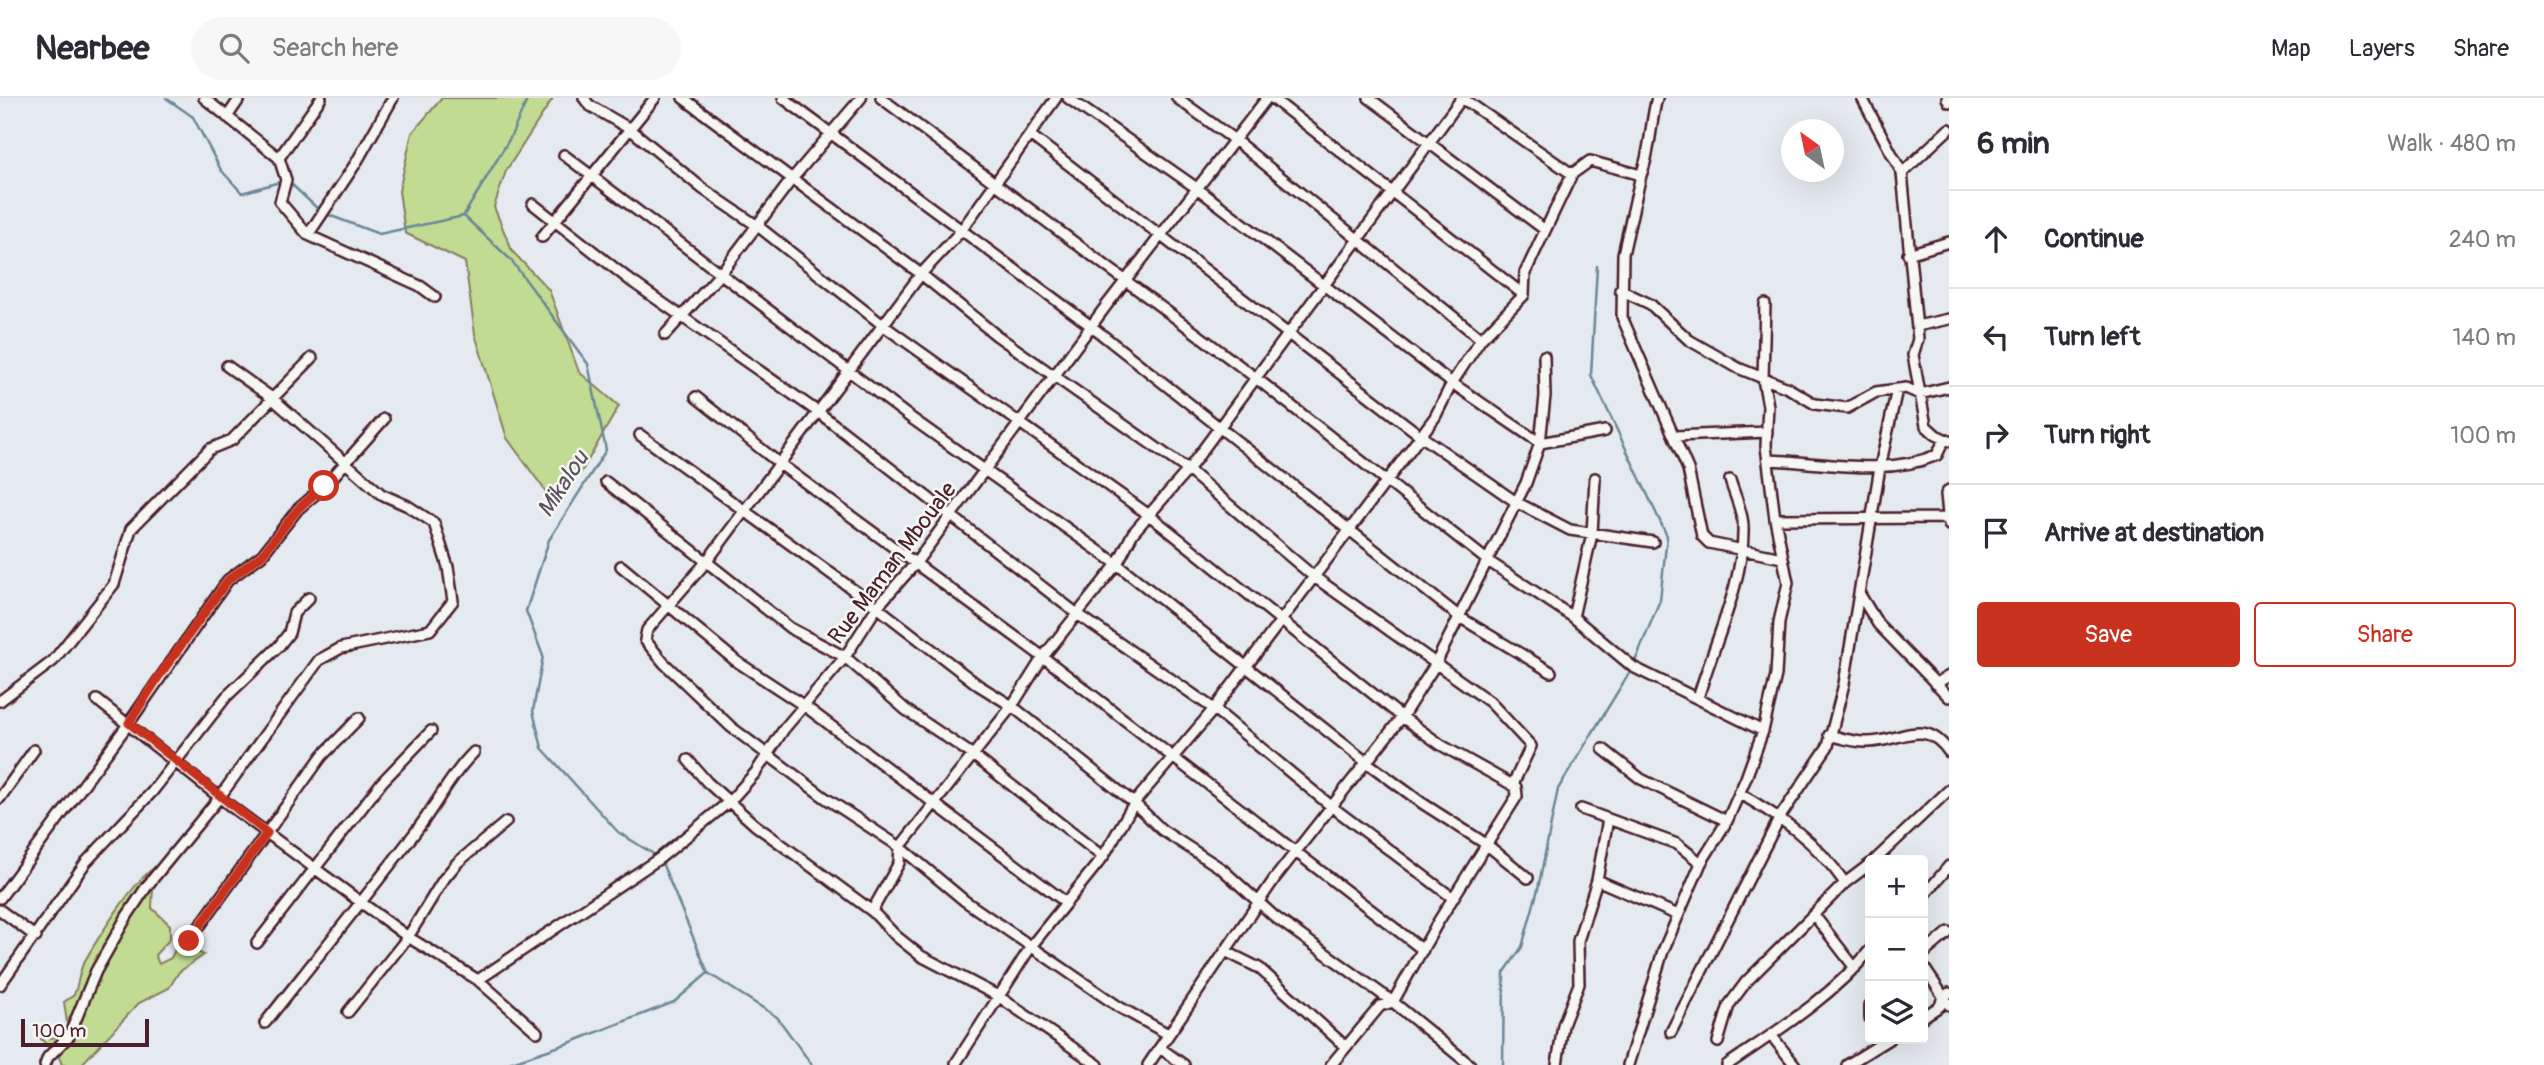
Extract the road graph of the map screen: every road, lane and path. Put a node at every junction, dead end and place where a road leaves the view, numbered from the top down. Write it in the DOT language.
graph roads {
  1 [pos="204,98"];
  2 [pos="240,98"];
  3 [pos="321,98"];
  4 [pos="393,98"];
  5 [pos="584,98"];
  6 [pos="655,98"];
  7 [pos="683,98"];
  8 [pos="783,98"];
  9 [pos="861,98"];
  10 [pos="881,98"];
  11 [pos="1056,98"];
  12 [pos="1068,98"];
  13 [pos="1178,98"];
  14 [pos="1267,98"];
  15 [pos="1272,98"];
  16 [pos="1369,98"];
  17 [pos="1462,98"];
  18 [pos="1657,98"];
  19 [pos="1861,98"];
  20 [pos="227,117"];
  21 [pos="630,129"];
  22 [pos="1949,129"];
  23 [pos="832,133"];
  24 [pos="1030,135"];
  25 [pos="1236,141"];
  26 [pos="1428,144"];
  27 [pos="564,155"];
  28 [pos="279,158"];
  29 [pos="1902,173"];
  30 [pos="591,174"];
  31 [pos="1572,174"];
  32 [pos="1641,175"];
  33 [pos="792,179"];
  34 [pos="995,180"];
  35 [pos="1198,189"];
  36 [pos="1392,192"];
  37 [pos="533,205"];
  38 [pos="553,220"];
  39 [pos="759,227"];
  40 [pos="1545,230"];
  41 [pos="961,231"];
  42 [pos="308,236"];
  43 [pos="1161,236"];
  44 [pos="542,237"];
  45 [pos="1358,238"];
  46 [pos="1949,242"];
  47 [pos="1908,254"];
  48 [pos="721,274"];
  49 [pos="921,274"];
  50 [pos="1125,281"];
  51 [pos="1325,284"];
  52 [pos="1620,290"];
  53 [pos="1524,295"];
  54 [pos="435,297"];
  55 [pos="1765,304"];
  56 [pos="682,316"];
  57 [pos="1949,319"];
  58 [pos="884,326"];
  59 [pos="1091,326"];
  60 [pos="1917,326"];
  61 [pos="1289,332"];
  62 [pos="665,335"];
  63 [pos="1481,340"];
  64 [pos="1544,356"];
  65 [pos="312,358"];
  66 [pos="227,366"];
  67 [pos="849,370"];
  68 [pos="1056,374"];
  69 [pos="1256,378"];
  70 [pos="1763,379"];
  71 [pos="1452,383"];
  72 [pos="1949,387"];
  73 [pos="1897,389"];
  74 [pos="1920,394"];
  75 [pos="696,397"];
  76 [pos="272,398"];
  77 [pos="818,412"];
  78 [pos="384,419"];
  79 [pos="1020,422"];
  80 [pos="1221,426"];
  81 [pos="1605,431"];
  82 [pos="1767,432"];
  83 [pos="640,435"];
  84 [pos="1421,436"];
  85 [pos="1675,436"];
  86 [pos="1946,440"];
  87 [pos="1540,443"];
  88 [pos="1768,460"];
  89 [pos="346,462"];
  90 [pos="780,464"];
  91 [pos="1880,467"];
  92 [pos="1188,470"];
  93 [pos="986,471"];
  94 [pos="1595,478"];
  95 [pos="1730,480"];
  96 [pos="606,482"];
  97 [pos="1385,482"];
  98 [pos="1949,490"];
  99 [pos="1516,502"];
  100 [pos="745,511"];
  101 [pos="1149,515"];
  102 [pos="950,517"];
  103 [pos="1871,517"];
  104 [pos="1775,519"];
  105 [pos="1948,521"];
  106 [pos="1349,529"];
  107 [pos="1592,534"];
  108 [pos="1653,542"];
  109 [pos="1741,547"];
  110 [pos="1782,558"];
  111 [pos="707,561"];
  112 [pos="1488,561"];
  113 [pos="915,564"];
  114 [pos="1116,564"];
  115 [pos="621,566"];
  116 [pos="1314,576"];
  117 [pos="1858,592"];
  118 [pos="309,598"];
  119 [pos="671,604"];
  120 [pos="877,607"];
  121 [pos="1076,613"];
  122 [pos="1573,617"];
  123 [pos="1461,618"];
  124 [pos="1279,621"];
  125 [pos="845,657"];
  126 [pos="1043,657"];
  127 [pos="1435,665"];
  128 [pos="1247,667"];
  129 [pos="1551,672"];
  130 [pos="1949,676"];
  131 [pos="1935,684"];
  132 [pos="1949,697"];
  133 [pos="1698,698"];
  134 [pos="97,700"];
  135 [pos="0,701"];
  136 [pos="1012,706"];
  137 [pos="806,707"];
  138 [pos="1214,709"];
  139 [pos="1402,717"];
  140 [pos="359,718"];
  141 [pos="129,723"];
  142 [pos="431,730"];
  143 [pos="1763,731"];
  144 [pos="1829,735"];
  145 [pos="1603,749"];
  146 [pos="34,750"];
  147 [pos="474,752"];
  148 [pos="1949,752"];
  149 [pos="769,754"];
  150 [pos="973,755"];
  151 [pos="1174,759"];
  152 [pos="688,760"];
  153 [pos="175,761"];
  154 [pos="1365,761"];
  155 [pos="1513,784"];
  156 [pos="1949,790"];
  157 [pos="1739,793"];
  158 [pos="0,798"];
  159 [pos="219,798"];
  160 [pos="730,801"];
  161 [pos="936,803"];
  162 [pos="1134,803"];
  163 [pos="1331,806"];
  164 [pos="1581,809"];
  165 [pos="1780,817"];
  166 [pos="1608,819"];
  167 [pos="1727,821"];
  168 [pos="506,822"];
  169 [pos="267,833"];
  170 [pos="1486,844"];
  171 [pos="900,847"];
  172 [pos="1295,851"];
  173 [pos="1880,855"];
  174 [pos="1103,856"];
  175 [pos="1701,863"];
  176 [pos="1949,866"];
  177 [pos="317,868"];
  178 [pos="1865,868"];
  179 [pos="1528,878"];
  180 [pos="1597,880"];
  181 [pos="1845,883"];
  182 [pos="1928,891"];
  183 [pos="0,898"];
  184 [pos="1453,898"];
  185 [pos="362,901"];
  186 [pos="1064,901"];
  187 [pos="1258,903"];
  188 [pos="0,910"];
  189 [pos="872,911"];
  190 [pos="1678,915"];
  191 [pos="1814,915"];
  192 [pos="1949,932"];
  193 [pos="36,937"];
  194 [pos="408,937"];
  195 [pos="189,941"];
  196 [pos="257,943"];
  197 [pos="1032,945"];
  198 [pos="1423,950"];
  199 [pos="1928,950"];
  200 [pos="1225,951"];
  201 [pos="1865,956"];
  202 [pos="1856,968"];
  203 [pos="1928,973"];
  204 [pos="478,980"];
  205 [pos="0,985"];
  206 [pos="998,996"];
  207 [pos="1947,998"];
  208 [pos="1394,1002"];
  209 [pos="348,1012"];
  210 [pos="1928,1014"];
  211 [pos="265,1023"];
  212 [pos="537,1032"];
  213 [pos="1671,1032"];
  214 [pos="1168,1034"];
  215 [pos="1771,1035"];
  216 [pos="1718,1042"];
  217 [pos="1878,1044"];
  218 [pos="1346,1047"];
  219 [pos="1160,1048"];
  220 [pos="956,1063"];
  221 [pos="1464,1063"];
  222 [pos="45,1065"];
  223 [pos="1098,1065"];
  224 [pos="1148,1065"];
  225 [pos="1184,1065"];
  226 [pos="1331,1065"];
  227 [pos="1557,1065"];
  228 [pos="1628,1065"];
  229 [pos="1727,1065"];
  230 [pos="1796,1065"];
  231 [pos="1847,1065"];
  1 -- 20 [label="street"];
  2 -- 20 [label="street"];
  3 -- 28 [label="street"];
  4 -- 42 [label="street"];
  5 -- 21 [label="street"];
  6 -- 21 [label="street"];
  7 -- 33 [label="street"];
  8 -- 23 [label="street"];
  9 -- 23 [label="street"];
  10 -- 34 [label="street"];
  11 -- 24 [label="street"];
  12 -- 35 [label="street"];
  13 -- 25 [label="street"];
  14 -- 25 [label="street, Rue Maman Mbouale"];
  15 -- 36 [label="street"];
  16 -- 26 [label="street"];
  17 -- 26 [label="street"];
  17 -- 31 [label="street"];
  18 -- 32 [label="street"];
  19 -- 29 [label="street"];
  20 -- 28 [label="street"];
  21 -- 30 [label="street"];
  21 -- 39 [label="street"];
  22 -- 29 [label="street"];
  23 -- 33 [label="street"];
  23 -- 41 [label="street"];
  24 -- 34 [label="street"];
  24 -- 43 [label="street"];
  25 -- 35 [label="street, Rue Maman Mbouale"];
  25 -- 45 [label="street"];
  26 -- 36 [label="street"];
  26 -- 40 [label="street"];
  27 -- 30 [label="street"];
  28 -- 42 [label="street"];
  29 -- 47 [label="street"];
  30 -- 38 [label="street"];
  30 -- 48 [label="street"];
  31 -- 32 [label="street"];
  31 -- 40 [label="street"];
  32 -- 52 [label="street"];
  33 -- 39 [label="street"];
  33 -- 49 [label="street"];
  34 -- 41 [label="street"];
  34 -- 50 [label="street"];
  35 -- 43 [label="street, Rue Maman Mbouale"];
  35 -- 51 [label="street"];
  36 -- 45 [label="street"];
  36 -- 53 [label="street"];
  37 -- 38 [label="street"];
  38 -- 44 [label="street"];
  38 -- 56 [label="street"];
  39 -- 48 [label="street"];
  39 -- 58 [label="street"];
  40 -- 53 [label="street"];
  41 -- 49 [label="street"];
  41 -- 59 [label="street"];
  42 -- 54 [label="street"];
  43 -- 50 [label="street, Rue Maman Mbouale"];
  43 -- 61 [label="street"];
  45 -- 51 [label="street"];
  45 -- 63 [label="street"];
  46 -- 47 [label="street"];
  47 -- 60 [label="street"];
  48 -- 56 [label="street"];
  48 -- 67 [label="street"];
  49 -- 58 [label="street"];
  49 -- 68 [label="street"];
  50 -- 59 [label="street, Rue Maman Mbouale"];
  50 -- 69 [label="street"];
  51 -- 61 [label="street"];
  51 -- 71 [label="street"];
  52 -- 70 [label="street"];
  52 -- 85 [label="street"];
  53 -- 63 [label="street"];
  55 -- 70 [label="street"];
  56 -- 62 [label="street"];
  56 -- 77 [label="street"];
  57 -- 60 [label="street"];
  58 -- 67 [label="street"];
  58 -- 79 [label="street"];
  59 -- 68 [label="street, Rue Maman Mbouale"];
  59 -- 80 [label="street"];
  60 -- 74 [label="street"];
  61 -- 69 [label="street"];
  61 -- 84 [label="street"];
  63 -- 71 [label="street"];
  64 -- 87 [label="street"];
  65 -- 76 [label="street"];
  66 -- 76 [label="street"];
  67 -- 77 [label="street"];
  67 -- 93 [label="street"];
  68 -- 79 [label="street, Rue Maman Mbouale"];
  68 -- 92 [label="street"];
  69 -- 80 [label="street"];
  69 -- 97 [label="street"];
  70 -- 73 [label="street"];
  70 -- 82 [label="street"];
  71 -- 84 [label="street"];
  71 -- 87 [label="street"];
  72 -- 74 [label="street"];
  73 -- 74 [label="street"];
  73 -- 91 [label="street"];
  74 -- 86 [label="street"];
  75 -- 90 [label="street"];
  76 -- 89 [label="street"];
  76 -- 135 [label="street"];
  77 -- 90 [label="street"];
  77 -- 102 [label="street"];
  78 -- 89 [label="street"];
  79 -- 93 [label="street, Rue Maman Mbouale"];
  79 -- 101 [label="street"];
  80 -- 92 [label="street"];
  80 -- 106 [label="street"];
  81 -- 87 [label="street"];
  82 -- 85 [label="street"];
  82 -- 88 [label="street"];
  83 -- 100 [label="street"];
  84 -- 97 [label="street"];
  84 -- 99 [label="street"];
  85 -- 109 [label="street"];
  86 -- 91 [label="street"];
  87 -- 99 [label="street"];
  88 -- 91 [label="street"];
  88 -- 104 [label="street"];
  89 -- 141 [label="street"];
  89 -- 159 [label="street"];
  90 -- 100 [label="street"];
  90 -- 113 [label="street"];
  91 -- 103 [label="street"];
  92 -- 101 [label="street"];
  92 -- 116 [label="street"];
  93 -- 102 [label="street, Rue Maman Mbouale"];
  93 -- 114 [label="street"];
  94 -- 107 [label="street"];
  95 -- 109 [label="street"];
  96 -- 111 [label="street"];
  97 -- 106 [label="street"];
  97 -- 112 [label="street"];
  98 -- 105 [label="street"];
  99 -- 107 [label="street"];
  99 -- 112 [label="street"];
  100 -- 111 [label="street"];
  100 -- 120 [label="street"];
  101 -- 114 [label="street"];
  101 -- 124 [label="street"];
  102 -- 113 [label="street, Rue Maman Mbouale"];
  102 -- 121 [label="street"];
  103 -- 104 [label="street"];
  103 -- 105 [label="street"];
  103 -- 117 [label="street"];
  104 -- 110 [label="street"];
  106 -- 116 [label="street"];
  106 -- 123 [label="street"];
  107 -- 108 [label="street"];
  107 -- 122 [label="street"];
  109 -- 110 [label="street"];
  109 -- 133 [label="street"];
  110 -- 143 [label="street"];
  111 -- 119 [label="street"];
  111 -- 125 [label="street"];
  112 -- 122 [label="street"];
  112 -- 123 [label="street"];
  113 -- 120 [label="street, Rue Maman Mbouale"];
  113 -- 126 [label="street"];
  114 -- 121 [label="street"];
  114 -- 128 [label="street"];
  115 -- 119 [label="street"];
  116 -- 124 [label="street"];
  116 -- 127 [label="street"];
  117 -- 131 [label="street"];
  117 -- 144 [label="street"];
  118 -- 153 [label="street"];
  119 -- 137 [label="street"];
  119 -- 149 [label="street"];
  120 -- 125 [label="street, Rue Maman Mbouale"];
  120 -- 136 [label="street"];
  121 -- 126 [label="street"];
  121 -- 138 [label="street"];
  122 -- 133 [label="street"];
  123 -- 127 [label="street"];
  123 -- 129 [label="street"];
  124 -- 128 [label="street"];
  124 -- 139 [label="street"];
  125 -- 137 [label="street, Rue Maman Mbouale"];
  125 -- 150 [label="street"];
  126 -- 136 [label="street"];
  126 -- 151 [label="street"];
  127 -- 139 [label="street"];
  127 -- 155 [label="street"];
  128 -- 138 [label="street"];
  128 -- 154 [label="street"];
  130 -- 131 [label="street"];
  131 -- 132 [label="street"];
  133 -- 143 [label="street"];
  134 -- 141 [label="street"];
  136 -- 150 [label="street"];
  136 -- 162 [label="street"];
  137 -- 149 [label="street, Rue Maman Mbouale"];
  137 -- 161 [label="street"];
  138 -- 151 [label="street"];
  138 -- 163 [label="street"];
  139 -- 154 [label="street"];
  139 -- 155 [label="street"];
  140 -- 169 [label="street"];
  141 -- 153 [label="street"];
  141 -- 183 [label="street"];
  142 -- 177 [label="street"];
  143 -- 157 [label="street"];
  144 -- 148 [label="street"];
  144 -- 165 [label="street"];
  145 -- 167 [label="street"];
  146 -- 158 [label="street"];
  147 -- 185 [label="street"];
  149 -- 160 [label="street, Rue Maman Mbouale"];
  149 -- 171 [label="street"];
  150 -- 161 [label="street"];
  150 -- 174 [label="street"];
  151 -- 162 [label="street"];
  151 -- 172 [label="street"];
  152 -- 160 [label="street"];
  153 -- 159 [label="street"];
  153 -- 193 [label="street"];
  154 -- 163 [label="street"];
  154 -- 170 [label="street"];
  155 -- 170 [label="street"];
  156 -- 173 [label="street"];
  157 -- 165 [label="street"];
  157 -- 167 [label="street"];
  159 -- 169 [label="street"];
  159 -- 222 [label="street"];
  160 -- 189 [label="street"];
  160 -- 204 [label="street, Rue Maman Mbouale"];
  161 -- 171 [label="street"];
  161 -- 186 [label="street"];
  162 -- 174 [label="street"];
  162 -- 187 [label="street"];
  163 -- 172 [label="street"];
  163 -- 184 [label="street"];
  164 -- 166 [label="street"];
  165 -- 181 [label="street"];
  165 -- 213 [label="street"];
  166 -- 175 [label="street"];
  166 -- 180 [label="street"];
  167 -- 175 [label="street"];
  168 -- 194 [label="street"];
  169 -- 177 [label="street"];
  169 -- 195 [label="street"];
  170 -- 179 [label="street"];
  170 -- 184 [label="street"];
  171 -- 189 [label="street"];
  171 -- 197 [label="street"];
  172 -- 187 [label="street"];
  172 -- 198 [label="street"];
  174 -- 186 [label="street"];
  175 -- 190 [label="street"];
  176 -- 182 [label="street"];
  177 -- 185 [label="street"];
  177 -- 196 [label="street"];
  178 -- 181 [label="street"];
  180 -- 190 [label="street"];
  180 -- 227 [label="street"];
  181 -- 191 [label="street"];
  184 -- 198 [label="street"];
  185 -- 194 [label="street"];
  185 -- 211 [label="street"];
  186 -- 197 [label="street"];
  187 -- 200 [label="street"];
  187 -- 208 [label="street"];
  188 -- 193 [label="street"];
  189 -- 206 [label="street"];
  190 -- 228 [label="street"];
  191 -- 202 [label="street"];
  191 -- 216 [label="street"];
  192 -- 199 [label="street"];
  193 -- 205 [label="street"];
  194 -- 204 [label="street"];
  194 -- 209 [label="street"];
  197 -- 206 [label="street"];
  197 -- 214 [label="street"];
  198 -- 208 [label="street"];
  200 -- 214 [label="street"];
  200 -- 218 [label="street"];
  201 -- 202 [label="street"];
  202 -- 215 [label="street"];
  203 -- 207 [label="street"];
  204 -- 212 [label="street"];
  206 -- 220 [label="street"];
  206 -- 223 [label="street"];
  207 -- 210 [label="street"];
  208 -- 218 [label="street"];
  208 -- 221 [label="street"];
  214 -- 219 [label="street"];
  215 -- 229 [label="street"];
  215 -- 230 [label="street"];
  217 -- 231 [label="street"];
  218 -- 226 [label="street"];
  219 -- 224 [label="street"];
  219 -- 225 [label="street"];
}
